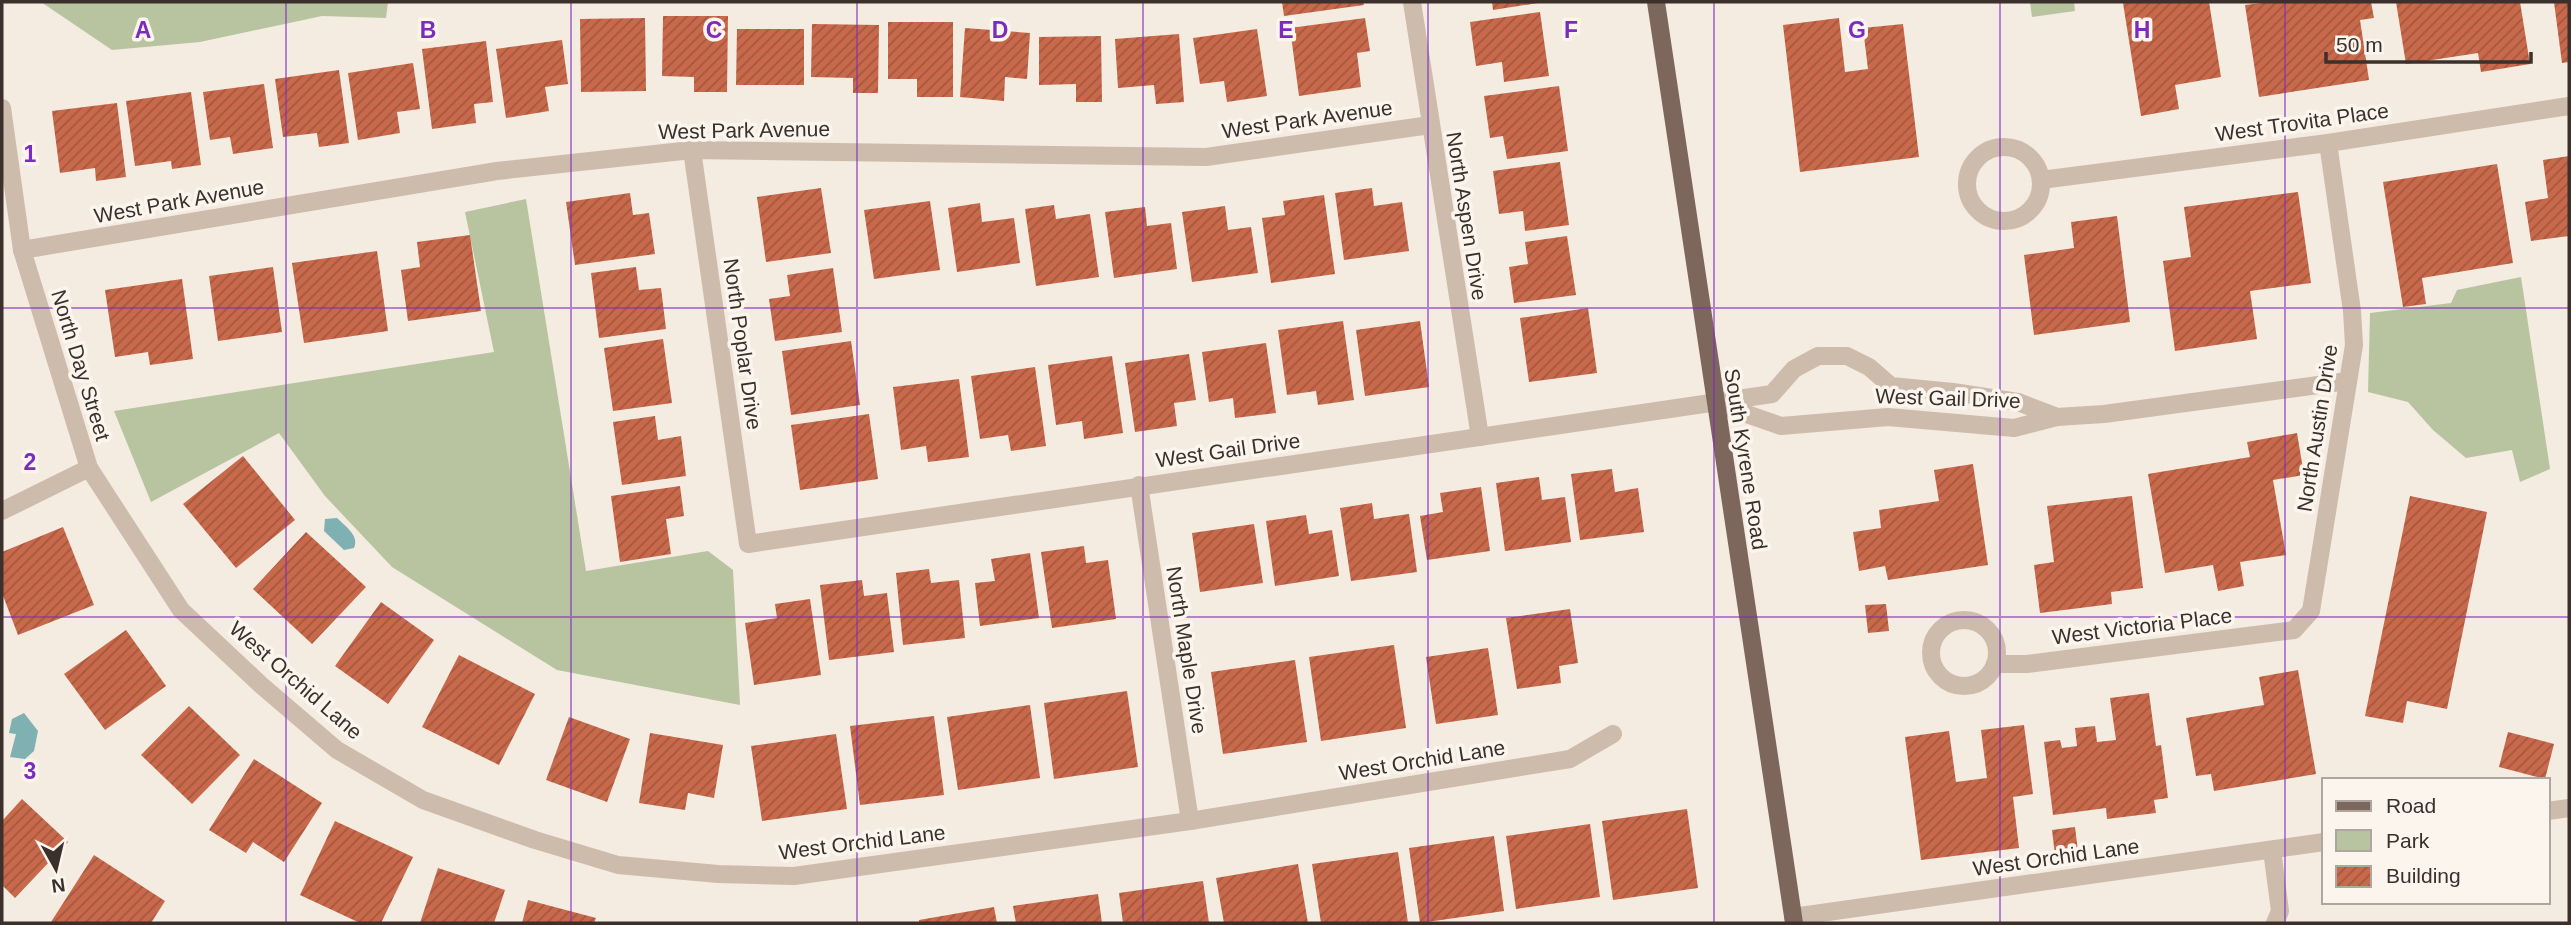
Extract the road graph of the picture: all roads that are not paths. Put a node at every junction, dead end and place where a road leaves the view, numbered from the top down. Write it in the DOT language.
graph roads {
  1 [pos="1412,2"];
  2 [pos="1656,2"];
  3 [pos="2569,106"];
  4 [pos="2,108"];
  5 [pos="1430,125"];
  6 [pos="2328,143"];
  7 [pos="692,150"];
  8 [pos="2041,180"];
  9 [pos="22,250"];
  10 [pos="2348,381"];
  11 [pos="1891,386"];
  12 [pos="1714,403"];
  13 [pos="1888,417"];
  14 [pos="2057,417"];
  15 [pos="1480,438"];
  16 [pos="89,468"];
  17 [pos="1139,485"];
  18 [pos="2,511"];
  19 [pos="748,544"];
  20 [pos="181,610"];
  21 [pos="2294,630"];
  22 [pos="1995,664"];
  23 [pos="1613,734"];
  24 [pos="2569,808"];
  25 [pos="2550,811"];
  26 [pos="1190,821"];
  27 [pos="2322,842"];
  28 [pos="2272,849"];
  29 [pos="1794,920"];
  30 [pos="2274,923"];
  1 -- 5 [label="street, North Aspen Drive"];
  2 -- 12 [label="main road, South Kyrene Road"];
  3 -- 6 [label="street, West Trovita Place"];
  4 -- 9 [label="street, North Day Street"];
  5 -- 7 [label="street, West Park Avenue"];
  5 -- 15 [label="street, North Aspen Drive"];
  6 -- 8 [label="street, West Trovita Place"];
  6 -- 10 [label="street, North Austin Drive"];
  7 -- 9 [label="street, West Park Avenue"];
  7 -- 19 [label="street, North Poplar Drive"];
  8 -- 8 [label="street"];
  9 -- 16 [label="street, North Day Street"];
  10 -- 14 [label="street, West Gail Drive"];
  10 -- 21 [label="street, North Austin Drive"];
  11 -- 12 [label="street, West Gail Drive"];
  11 -- 13 [label="street"];
  11 -- 14 [label="street, West Gail Drive"];
  12 -- 13 [label="street, West Gail Drive"];
  12 -- 15 [label="street, West Gail Drive"];
  12 -- 29 [label="main road, South Kyrene Road"];
  13 -- 14 [label="street, West Gail Drive"];
  15 -- 17 [label="street, West Gail Drive"];
  16 -- 18 [label="street"];
  16 -- 20 [label="street, North Day Street"];
  17 -- 19 [label="street, West Gail Drive"];
  17 -- 26 [label="street, North Maple Drive"];
  20 -- 26 [label="street, West Orchid Lane"];
  21 -- 22 [label="street, West Victoria Place"];
  23 -- 26 [label="street, West Orchid Lane"];
  24 -- 25 [label="street"];
  27 -- 28 [label="street, West Orchid Lane"];
  28 -- 29 [label="street, West Orchid Lane"];
  28 -- 30 [label="street"];
}
